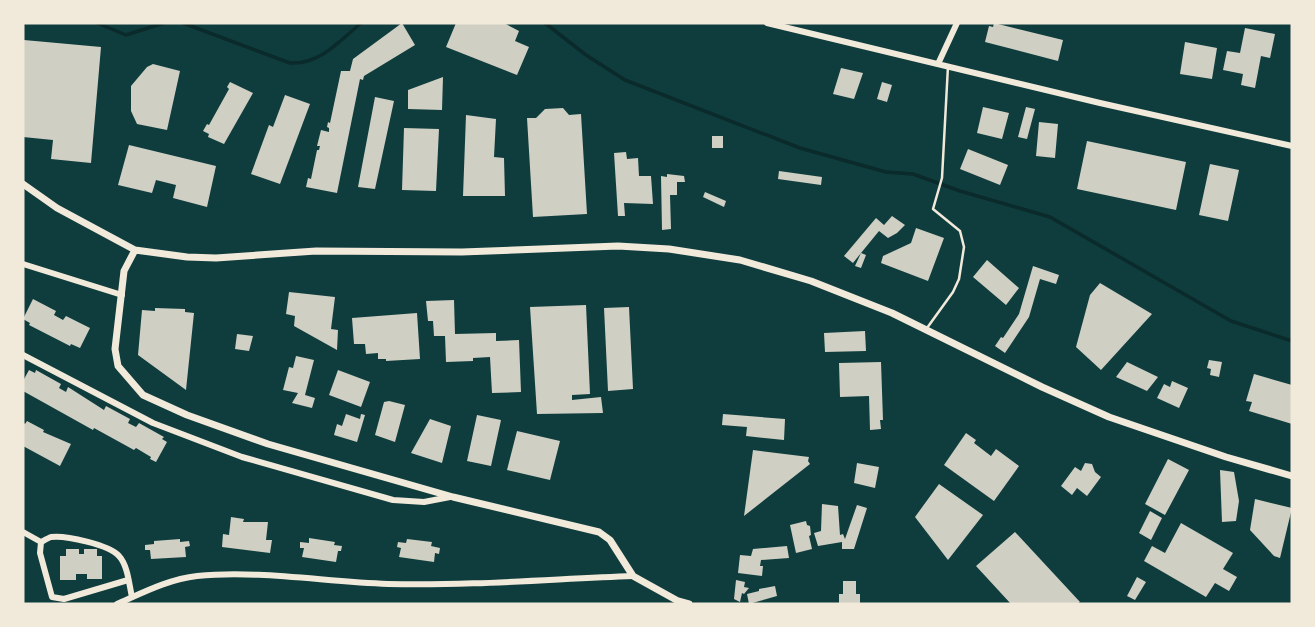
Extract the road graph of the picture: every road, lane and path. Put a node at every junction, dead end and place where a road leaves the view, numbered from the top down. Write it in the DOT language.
graph roads {
  1 [pos="767,23"];
  2 [pos="957,23"];
  3 [pos="939,64"];
  4 [pos="948,66"];
  5 [pos="1292,146"];
  6 [pos="23,184"];
  7 [pos="135,250"];
  8 [pos="23,264"];
  9 [pos="122,295"];
  10 [pos="926,330"];
  11 [pos="23,355"];
  12 [pos="1292,476"];
  13 [pos="453,497"];
  14 [pos="23,532"];
  15 [pos="41,542"];
  16 [pos="633,576"];
  17 [pos="128,580"];
  18 [pos="132,597"];
  19 [pos="117,604"];
  20 [pos="689,604"];
  1 -- 3 [label="street"];
  2 -- 3 [label="street"];
  3 -- 4 [label="street"];
  4 -- 5 [label="street"];
  4 -- 10 [label="lane"];
  6 -- 7 [label="street"];
  7 -- 9 [label="street"];
  7 -- 10 [label="street"];
  8 -- 9 [label="street"];
  9 -- 13 [label="street"];
  10 -- 12 [label="street"];
  11 -- 13 [label="street"];
  13 -- 16 [label="street"];
  14 -- 15 [label="street"];
  15 -- 17 [label="street"];
  15 -- 17 [label="street"];
  16 -- 18 [label="street"];
  16 -- 20 [label="street"];
  17 -- 18 [label="street"];
  18 -- 19 [label="street"];
}
